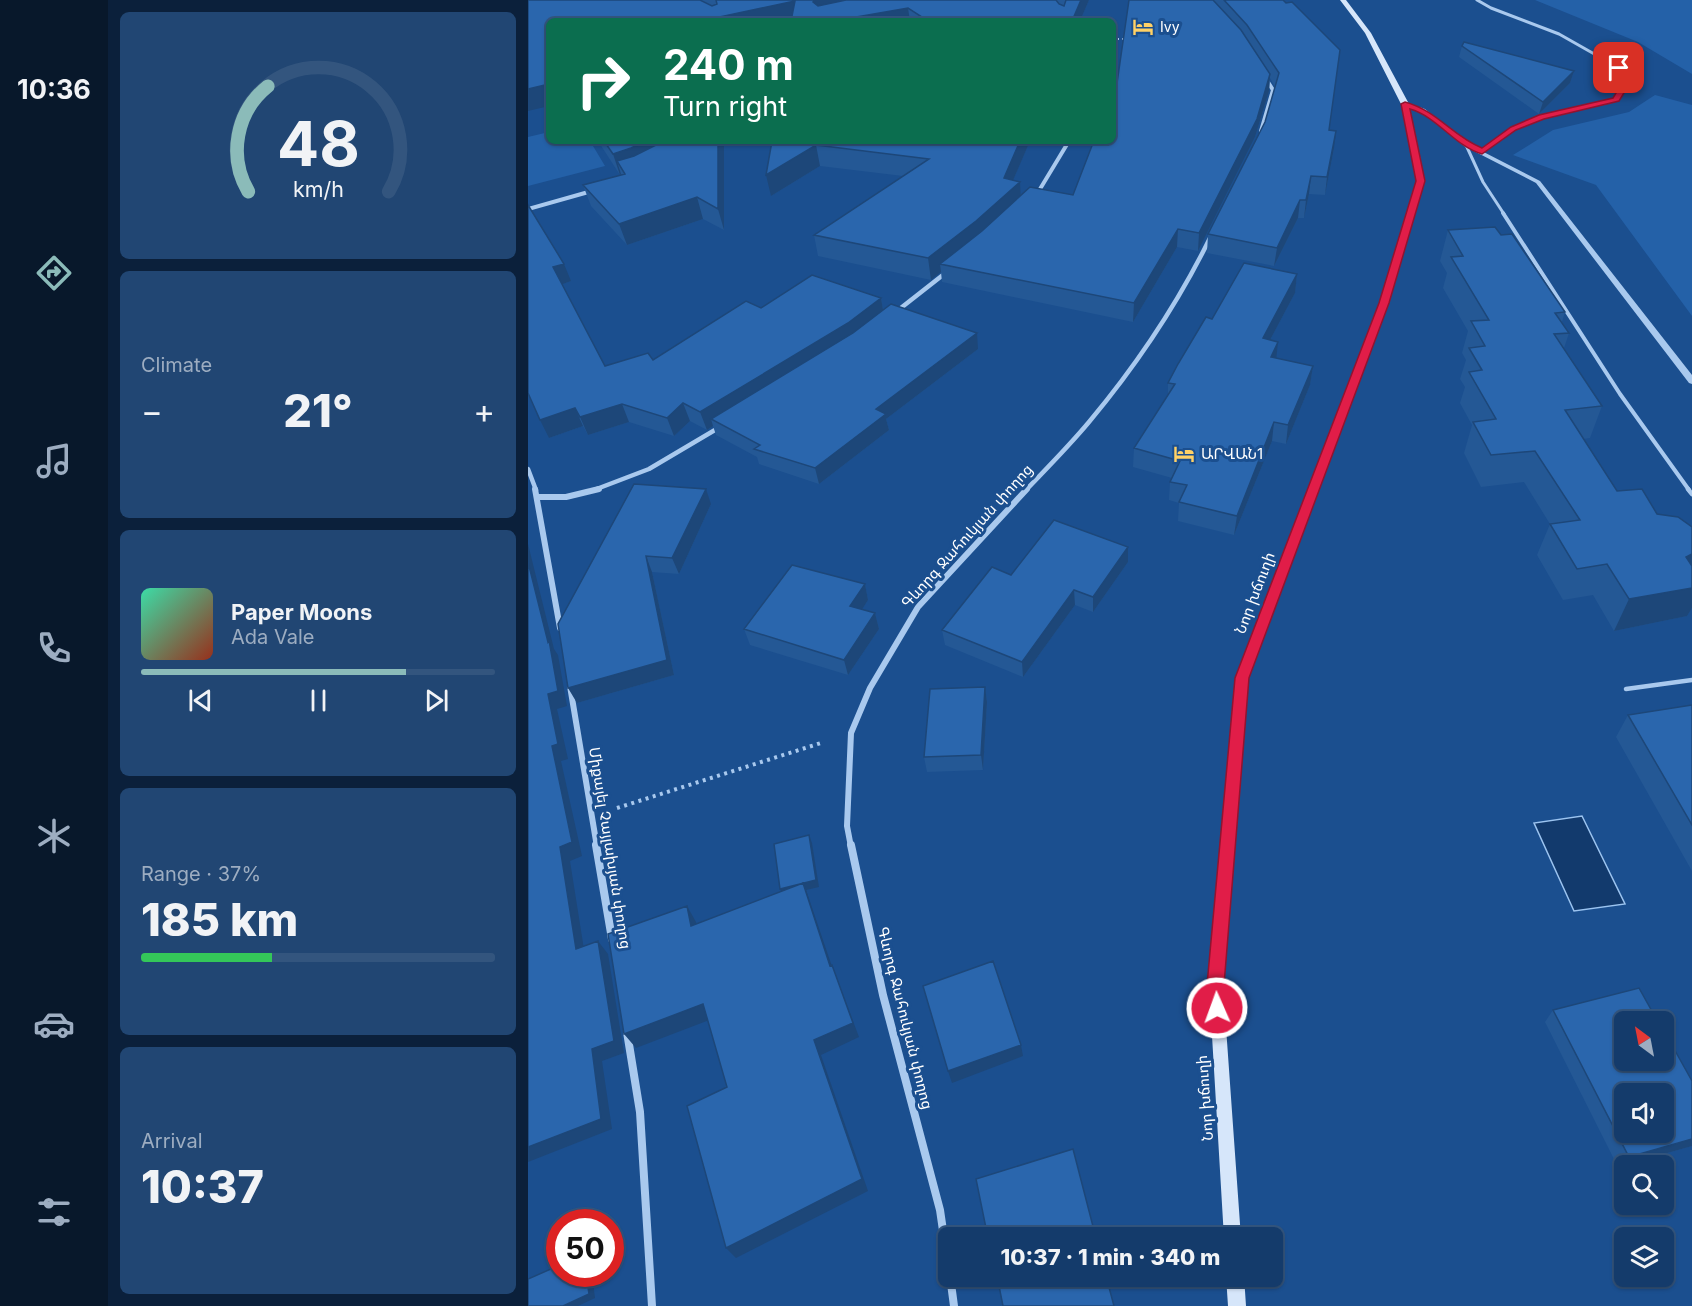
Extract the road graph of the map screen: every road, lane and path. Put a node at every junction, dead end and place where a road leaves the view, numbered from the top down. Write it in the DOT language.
graph roads {
  1 [pos="1343,0"];
  2 [pos="1477,0"];
  3 [pos="1116,39"];
  4 [pos="1123,39"];
  5 [pos="1261,72"];
  6 [pos="1405,104"];
  7 [pos="1259,138"];
  8 [pos="1068,144"];
  9 [pos="1466,145"];
  10 [pos="1482,152"];
  11 [pos="595,190"];
  12 [pos="1031,199"];
  13 [pos="528,209"];
  14 [pos="1213,231"];
  15 [pos="954,266"];
  16 [pos="891,316"];
  17 [pos="1692,381"];
  18 [pos="727,423"];
  19 [pos="528,469"];
  20 [pos="1692,494"];
  21 [pos="538,497"];
  22 [pos="561,634"];
  23 [pos="568,680"];
  24 [pos="1692,680"];
  25 [pos="1626,688"];
  26 [pos="850,733"];
  27 [pos="591,817"];
  28 [pos="613,946"];
  29 [pos="627,1029"];
  30 [pos="942,1227"];
  31 [pos="1232,1227"];
  32 [pos="951,1287"];
  33 [pos="1236,1287"];
  34 [pos="652,1306"];
  35 [pos="954,1306"];
  36 [pos="1237,1306"];
  1 -- 6 [label="main road, Նոր խճուղի"];
  2 -- 10 [label="lane"];
  3 -- 4 [label="path"];
  5 -- 7 [label="street"];
  6 -- 9 [label="street"];
  6 -- 31 [label="main road, Նոր խճուղի"];
  8 -- 12 [label="street"];
  9 -- 10 [label="street"];
  9 -- 20 [label="lane"];
  10 -- 17 [label="street"];
  11 -- 13 [label="street"];
  14 -- 26 [label="street, Գևորգ Ջահուկյան փողոց"];
  15 -- 16 [label="street"];
  18 -- 21 [label="street"];
  19 -- 21 [label="street"];
  21 -- 22 [label="street"];
  23 -- 27 [label="street, Միքայել Չայլախյան փողոց"];
  24 -- 25 [label="lane"];
  26 -- 27 [label="path"];
  26 -- 30 [label="street, Գևորգ Ջահուկյան փողոց"];
  27 -- 28 [label="street, Միքայել Չայլախյան փողոց"];
  29 -- 34 [label="street"];
  32 -- 35 [label="street"];
  33 -- 36 [label="main road"];
}
